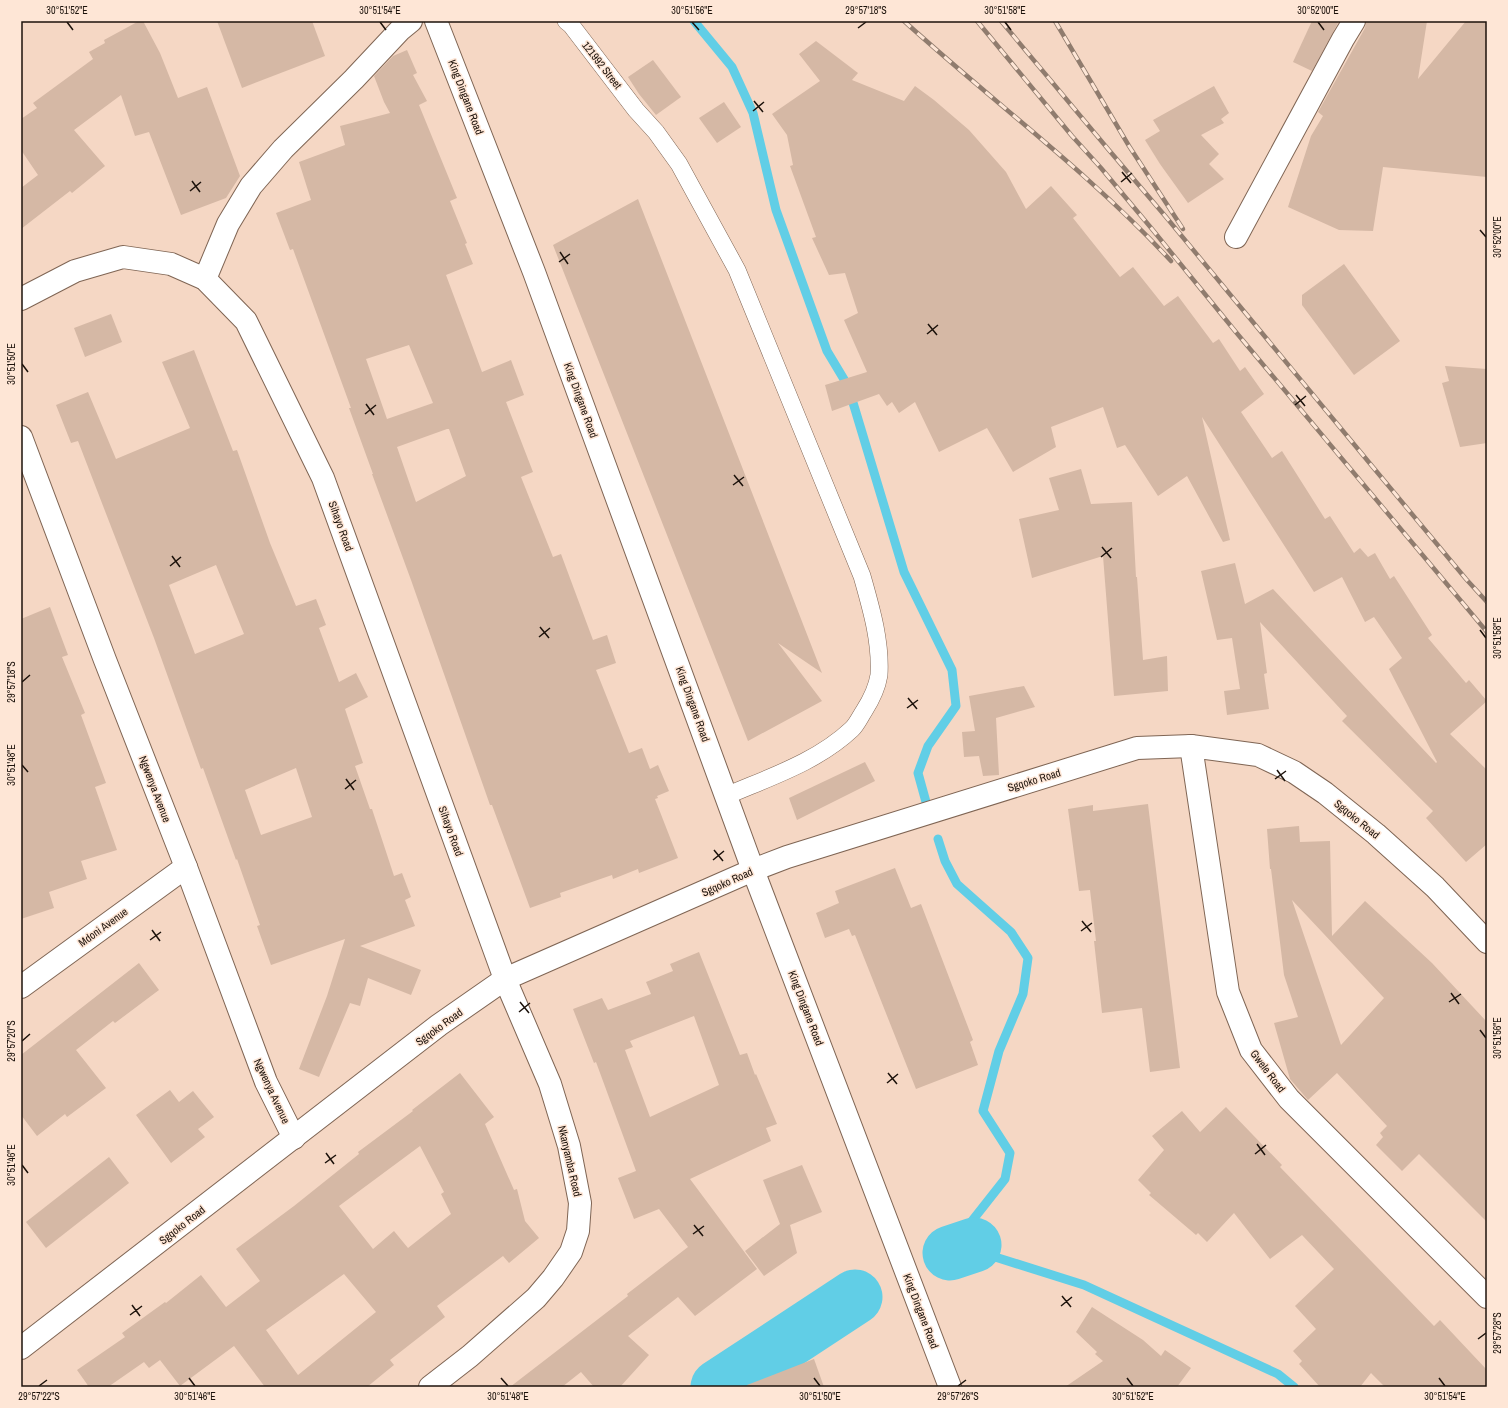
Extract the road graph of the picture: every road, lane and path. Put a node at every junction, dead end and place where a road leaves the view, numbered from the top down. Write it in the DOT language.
graph roads {
  1 [pos="411,21"];
  2 [pos="436,21"];
  3 [pos="566,21"];
  4 [pos="1354,21"];
  5 [pos="1236,237"];
  6 [pos="205,279"];
  7 [pos="21,299"];
  8 [pos="21,437"];
  9 [pos="1191,746"];
  10 [pos="726,796"];
  11 [pos="186,868"];
  12 [pos="753,870"];
  13 [pos="1487,942"];
  14 [pos="505,979"];
  15 [pos="21,987"];
  16 [pos="294,1138"];
  17 [pos="1487,1297"];
  18 [pos="21,1348"];
  19 [pos="430,1387"];
  20 [pos="950,1387"];
  1 -- 6 [label="street"];
  2 -- 10 [label="street, King Dingane Road"];
  3 -- 10 [label="lane, 121992 Street"];
  4 -- 5 [label="street"];
  6 -- 7 [label="street, Sihayo Road"];
  6 -- 14 [label="street, Sihayo Road"];
  8 -- 11 [label="street, Ngwenya Avenue"];
  9 -- 12 [label="street, Sgqoko Road"];
  9 -- 13 [label="street, Sgqoko Road"];
  9 -- 17 [label="street, Gwele Road"];
  10 -- 12 [label="street, King Dingane Road"];
  11 -- 15 [label="street, Mdoni Avenue"];
  11 -- 16 [label="street, Ngwenya Avenue"];
  12 -- 14 [label="street, Sgqoko Road"];
  12 -- 20 [label="street, King Dingane Road"];
  14 -- 16 [label="street, Sgqoko Road"];
  14 -- 19 [label="street, Nkanyamba Road"];
  16 -- 18 [label="street, Sgqoko Road"];
}
